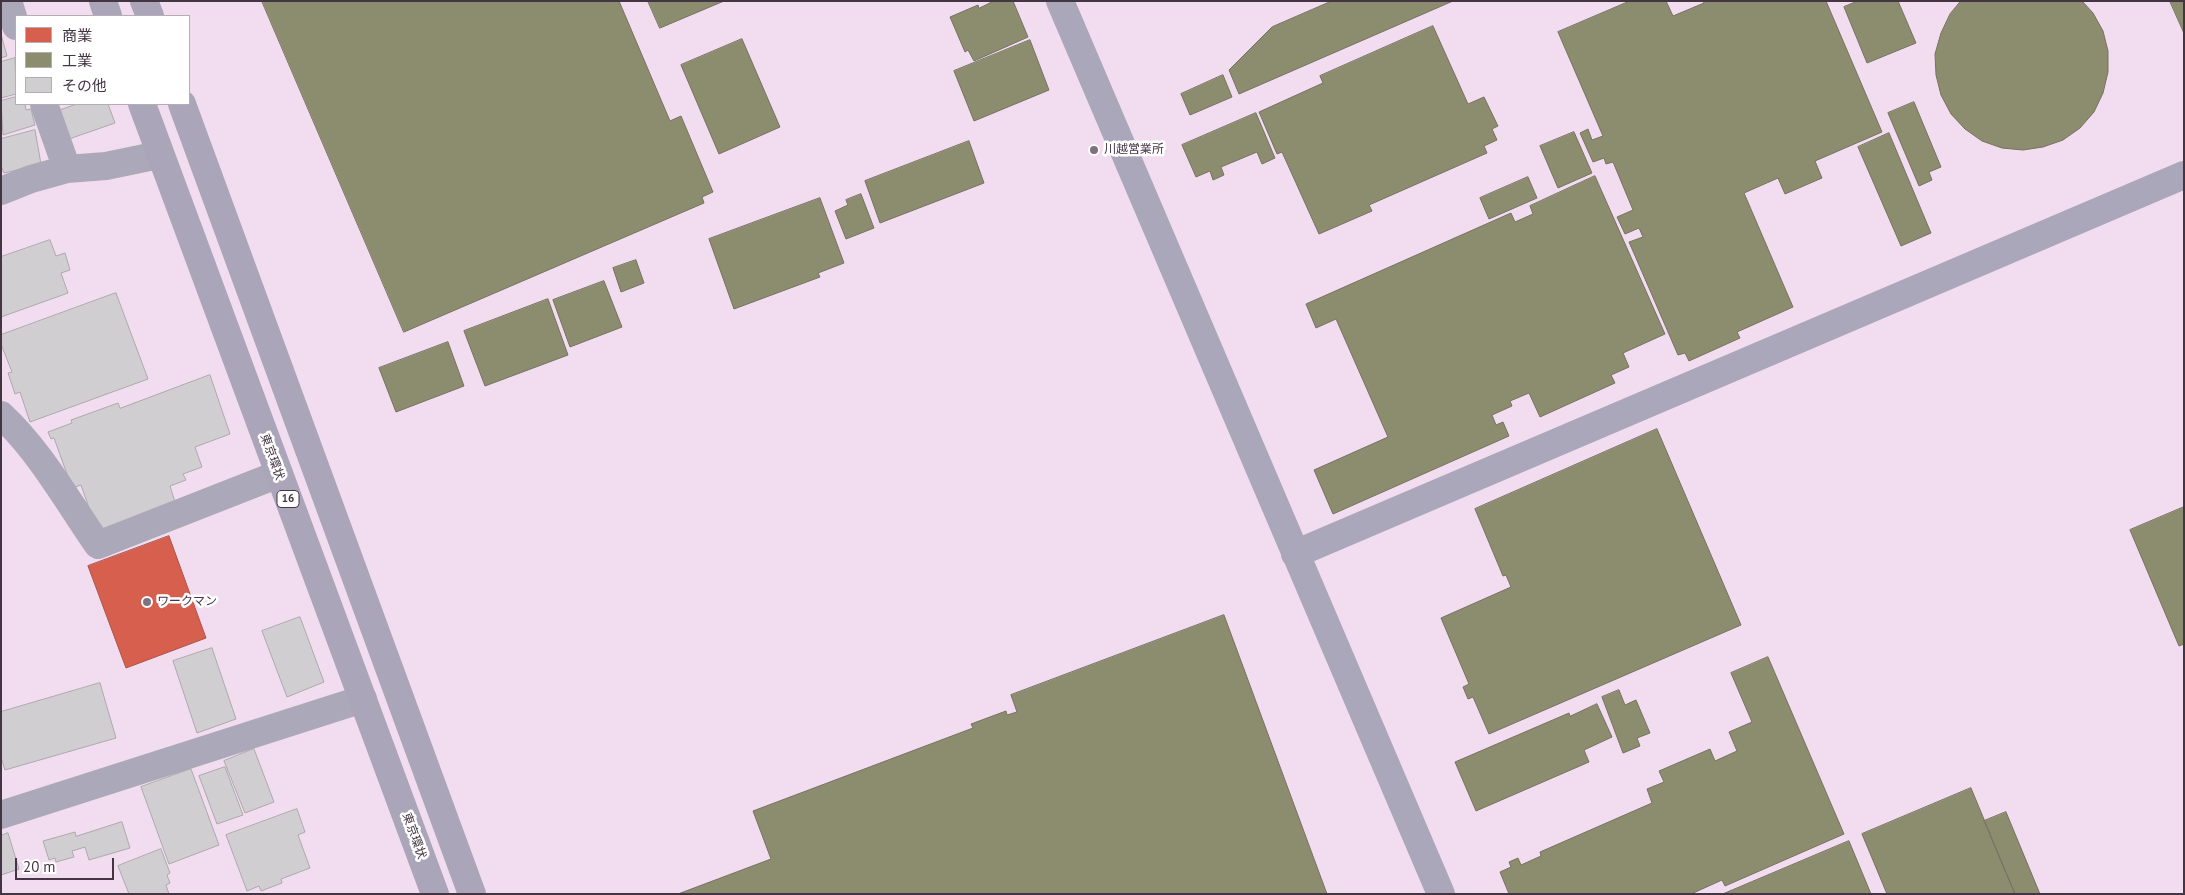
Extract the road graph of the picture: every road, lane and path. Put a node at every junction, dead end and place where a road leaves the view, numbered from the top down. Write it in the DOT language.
graph roads {
  1 [pos="8,1"];
  2 [pos="102,1"];
  3 [pos="144,1"];
  4 [pos="1060,1"];
  5 [pos="108,15"];
  6 [pos="150,15"];
  7 [pos="15,23"];
  8 [pos="44,105"];
  9 [pos="142,105"];
  10 [pos="182,105"];
  11 [pos="159,155"];
  12 [pos="67,169"];
  13 [pos="2184,175"];
  14 [pos="1,191"];
  15 [pos="1,415"];
  16 [pos="279,474"];
  17 [pos="1295,554"];
  18 [pos="363,699"];
  19 [pos="1,815"];
  20 [pos="435,894"];
  21 [pos="472,894"];
  22 [pos="1441,894"];
  1 -- 7 [label="street"];
  2 -- 5 [label="highway"];
  3 -- 6 [label="highway"];
  4 -- 17 [label="street"];
  8 -- 12 [label="street"];
  9 -- 11 [label="highway, 東京環状 / 16"];
  10 -- 21 [label="highway"];
  11 -- 12 [label="street"];
  11 -- 16 [label="highway, 東京環状 / 16"];
  12 -- 14 [label="street"];
  13 -- 17 [label="street"];
  15 -- 16 [label="street"];
  16 -- 18 [label="highway, 東京環状 / 16"];
  17 -- 22 [label="street"];
  18 -- 19 [label="street"];
  18 -- 20 [label="highway, 東京環状 / 16"];
}
